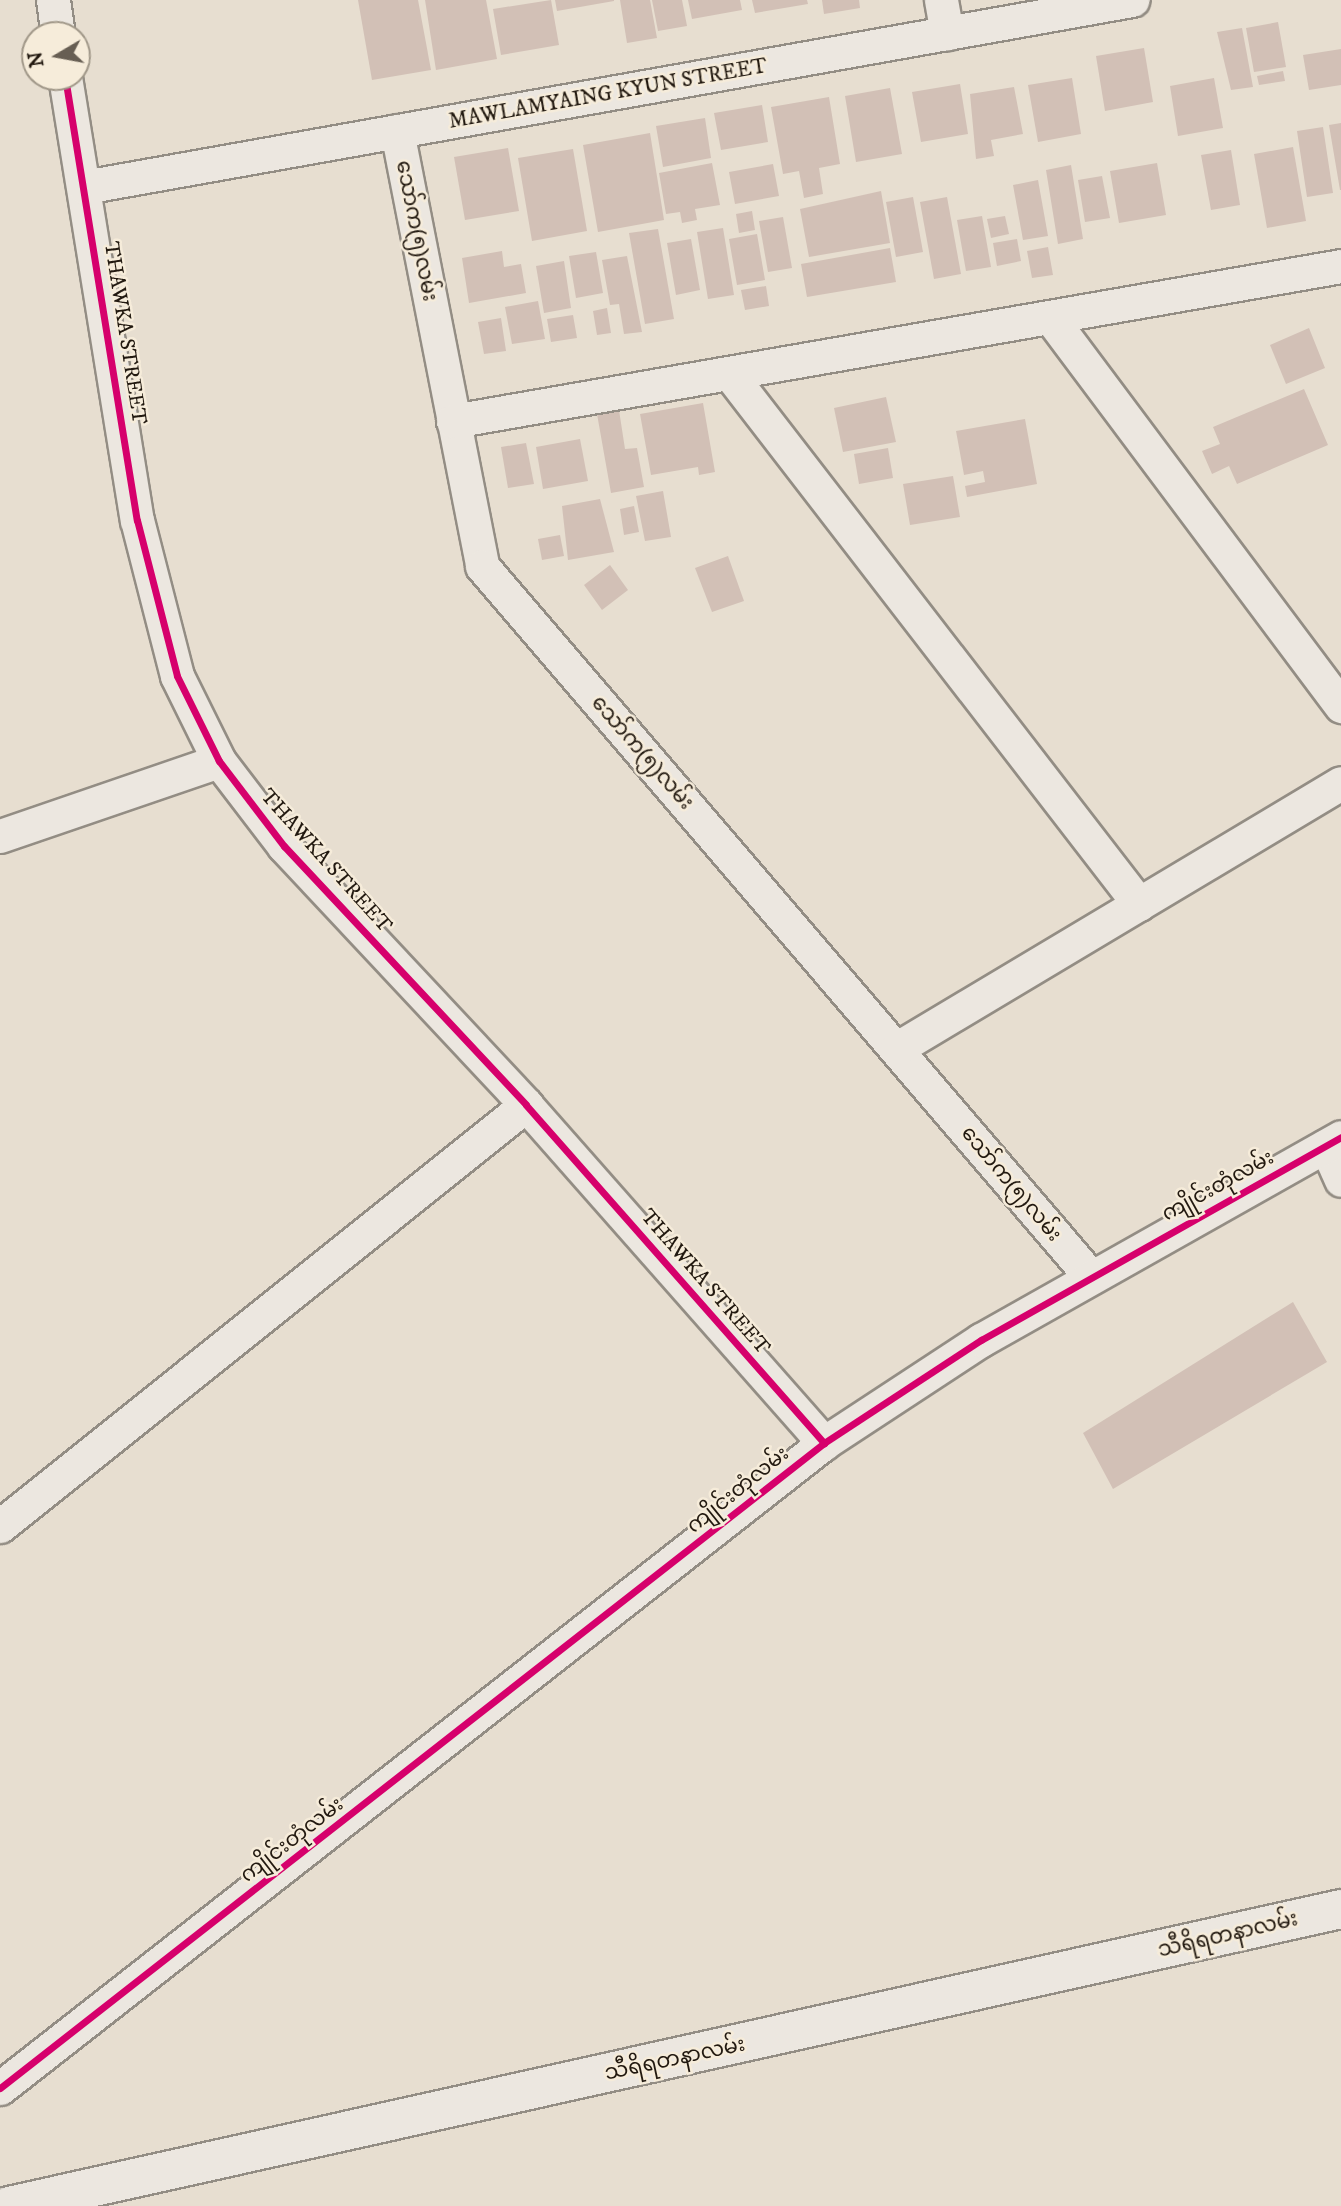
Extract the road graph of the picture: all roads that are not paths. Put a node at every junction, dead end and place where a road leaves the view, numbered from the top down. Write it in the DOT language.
graph roads {
  1 [pos="52,0"];
  2 [pos="942,0"];
  3 [pos="1132,0"];
  4 [pos="56,21"];
  5 [pos="947,33"];
  6 [pos="67,91"];
  7 [pos="397,131"];
  8 [pos="84,187"];
  9 [pos="1341,266"];
  10 [pos="1050,317"];
  11 [pos="729,373"];
  12 [pos="453,421"];
  13 [pos="1341,706"];
  14 [pos="219,761"];
  15 [pos="1341,783"];
  16 [pos="0,836"];
  17 [pos="1139,904"];
  18 [pos="896,1049"];
  19 [pos="526,1105"];
  20 [pos="1333,1142"];
  21 [pos="1341,1180"];
  22 [pos="1091,1277"];
  23 [pos="824,1443"];
  24 [pos="0,1526"];
  25 [pos="1341,1909"];
  26 [pos="0,2088"];
  27 [pos="9,2206"];
  1 -- 4 [label="street"];
  2 -- 5 [label="street"];
  3 -- 5 [label="street, MAWLAMYAING KYUN STREET"];
  5 -- 7 [label="street, MAWLAMYAING KYUN STREET"];
  6 -- 8 [label="street, THAWKA STREET"];
  7 -- 8 [label="street, MAWLAMYAING KYUN STREET"];
  7 -- 12 [label="street, သော်က(၅)လမ်း"];
  8 -- 14 [label="street, THAWKA STREET"];
  9 -- 10 [label="street"];
  10 -- 11 [label="street"];
  10 -- 13 [label="street"];
  11 -- 12 [label="street"];
  11 -- 17 [label="street"];
  12 -- 18 [label="street, သော်က(၅)လမ်း"];
  14 -- 16 [label="street"];
  14 -- 19 [label="street, THAWKA STREET"];
  15 -- 17 [label="street"];
  17 -- 18 [label="street"];
  18 -- 22 [label="street, သော်က(၅)လမ်း"];
  19 -- 23 [label="street, THAWKA STREET"];
  19 -- 24 [label="street"];
  20 -- 21 [label="street"];
  20 -- 22 [label="street, ကျိုင်းတုံလမ်း"];
  22 -- 23 [label="street, ကျိုင်းတုံလမ်း"];
  23 -- 26 [label="street, ကျိုင်းတုံလမ်း"];
  25 -- 27 [label="main road, သီရိရတနာလမ်း"];
}
